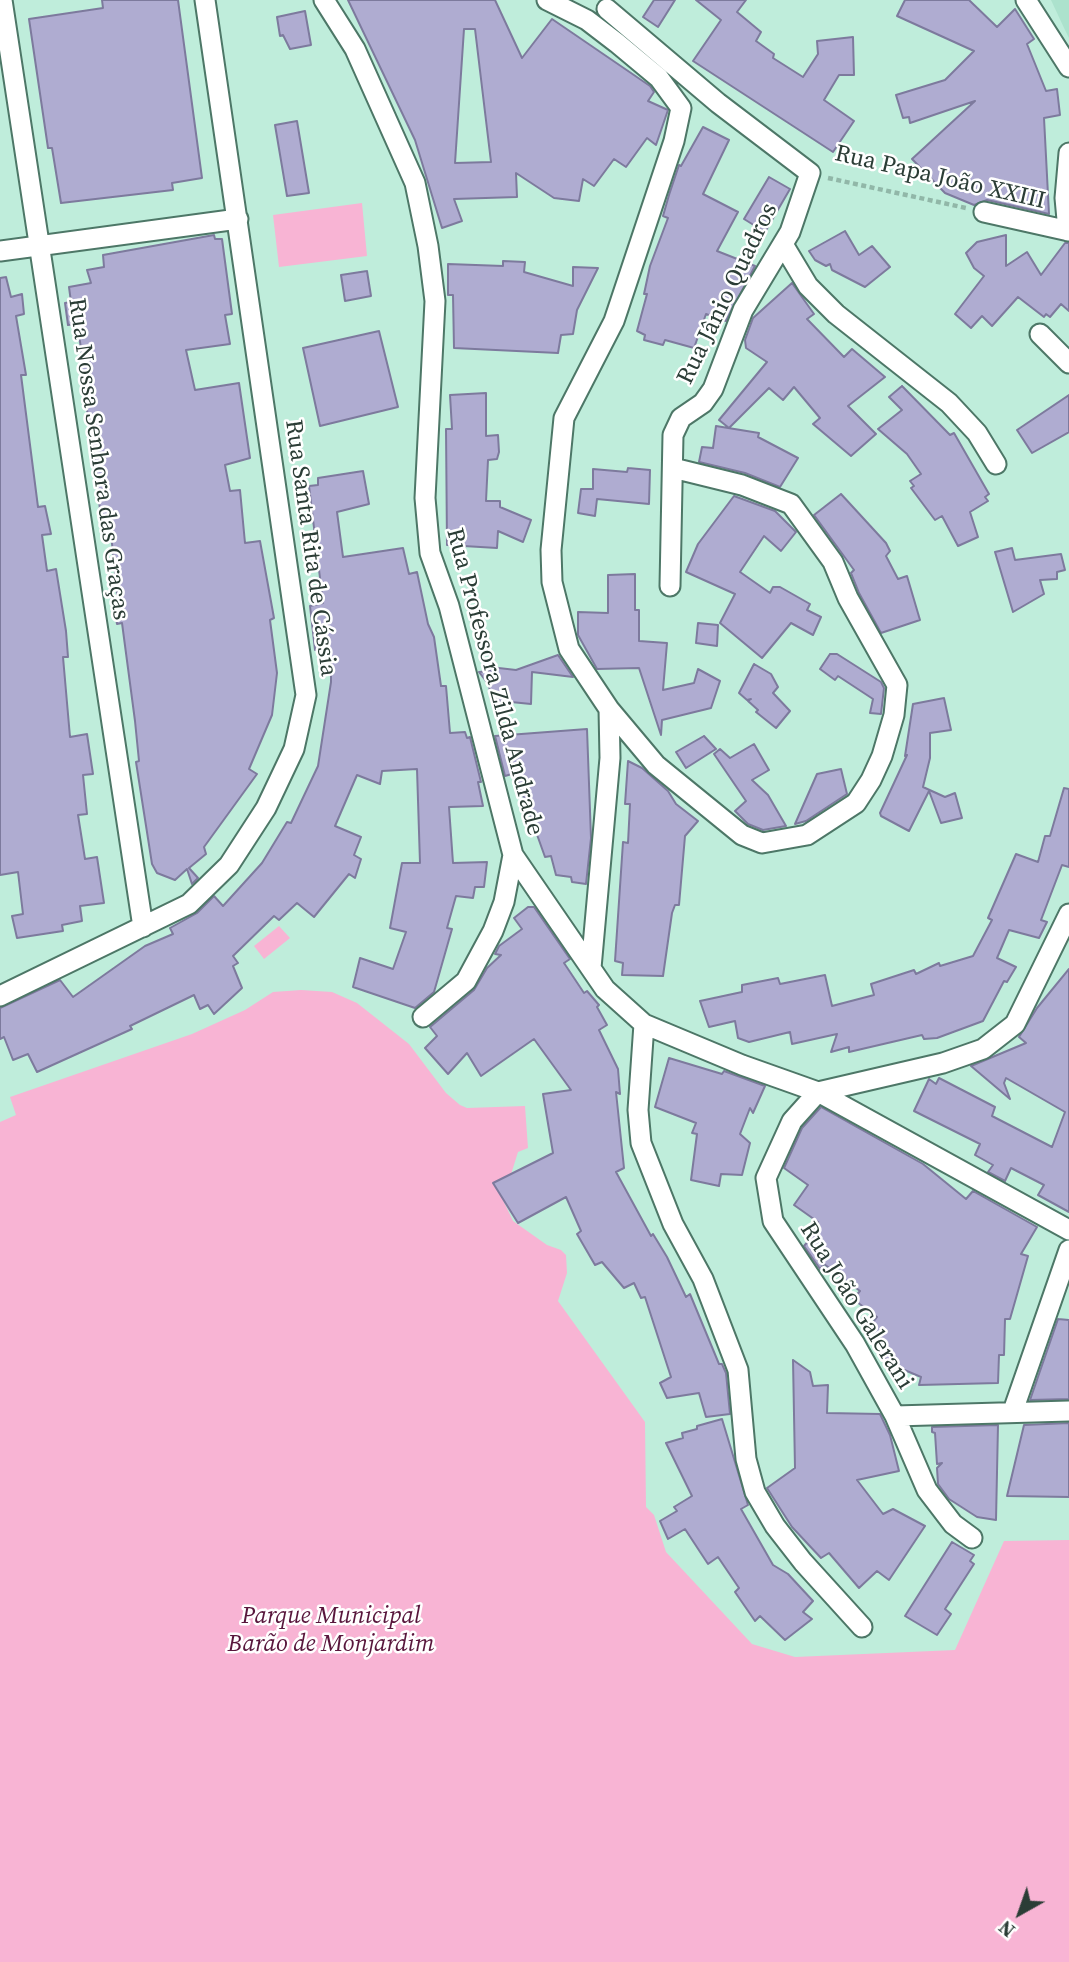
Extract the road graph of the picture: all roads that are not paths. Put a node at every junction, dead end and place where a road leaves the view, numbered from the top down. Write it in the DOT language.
graph roads {
  1 [pos="2,0"];
  2 [pos="205,0"];
  3 [pos="324,0"];
  4 [pos="1026,0"];
  5 [pos="551,2"];
  6 [pos="612,5"];
  7 [pos="587,20"];
  8 [pos="1069,67"];
  9 [pos="1069,153"];
  10 [pos="810,173"];
  11 [pos="984,212"];
  12 [pos="238,219"];
  13 [pos="1069,231"];
  14 [pos="42,245"];
  15 [pos="784,246"];
  16 [pos="0,251"];
  17 [pos="1040,334"];
  18 [pos="1069,363"];
  19 [pos="996,464"];
  20 [pos="673,468"];
  21 [pos="670,586"];
  22 [pos="609,709"];
  23 [pos="513,855"];
  24 [pos="1069,914"];
  25 [pos="143,926"];
  26 [pos="591,968"];
  27 [pos="0,996"];
  28 [pos="423,1017"];
  29 [pos="644,1024"];
  30 [pos="818,1092"];
  31 [pos="1069,1230"];
  32 [pos="1069,1250"];
  33 [pos="1013,1411"];
  34 [pos="1069,1411"];
  35 [pos="895,1416"];
  36 [pos="972,1538"];
  37 [pos="862,1627"];
  1 -- 14 [label="street, Rua Nossa Senhora das Graças"];
  2 -- 12 [label="street, Rua Santa Rita de Cássia"];
  3 -- 23 [label="street, Rua Professora Zilda Andrade"];
  4 -- 8 [label="street"];
  5 -- 7 [label="street"];
  6 -- 7 [label="street"];
  6 -- 10 [label="street, Rua Papa João XXIII"];
  7 -- 22 [label="street"];
  9 -- 13 [label="street"];
  10 -- 15 [label="street, Rua Jânio Quadros"];
  11 -- 13 [label="street, Rua Papa João XXIII"];
  12 -- 14 [label="street"];
  12 -- 25 [label="street, Rua Santa Rita de Cássia"];
  14 -- 16 [label="street"];
  14 -- 25 [label="street, Rua Nossa Senhora das Graças"];
  15 -- 19 [label="street"];
  15 -- 20 [label="street, Rua Jânio Quadros"];
  17 -- 18 [label="street"];
  20 -- 21 [label="street, Rua Jânio Quadros"];
  20 -- 22 [label="street"];
  22 -- 26 [label="street"];
  23 -- 26 [label="street"];
  23 -- 28 [label="street"];
  24 -- 30 [label="street"];
  25 -- 27 [label="street, Rua Santa Rita de Cássia"];
  26 -- 29 [label="street"];
  29 -- 30 [label="street"];
  29 -- 37 [label="street"];
  30 -- 31 [label="street"];
  30 -- 35 [label="street, Rua João Galerani"];
  32 -- 33 [label="street"];
  33 -- 34 [label="street"];
  33 -- 35 [label="street"];
  35 -- 36 [label="street, Rua João Galerani"];
}
